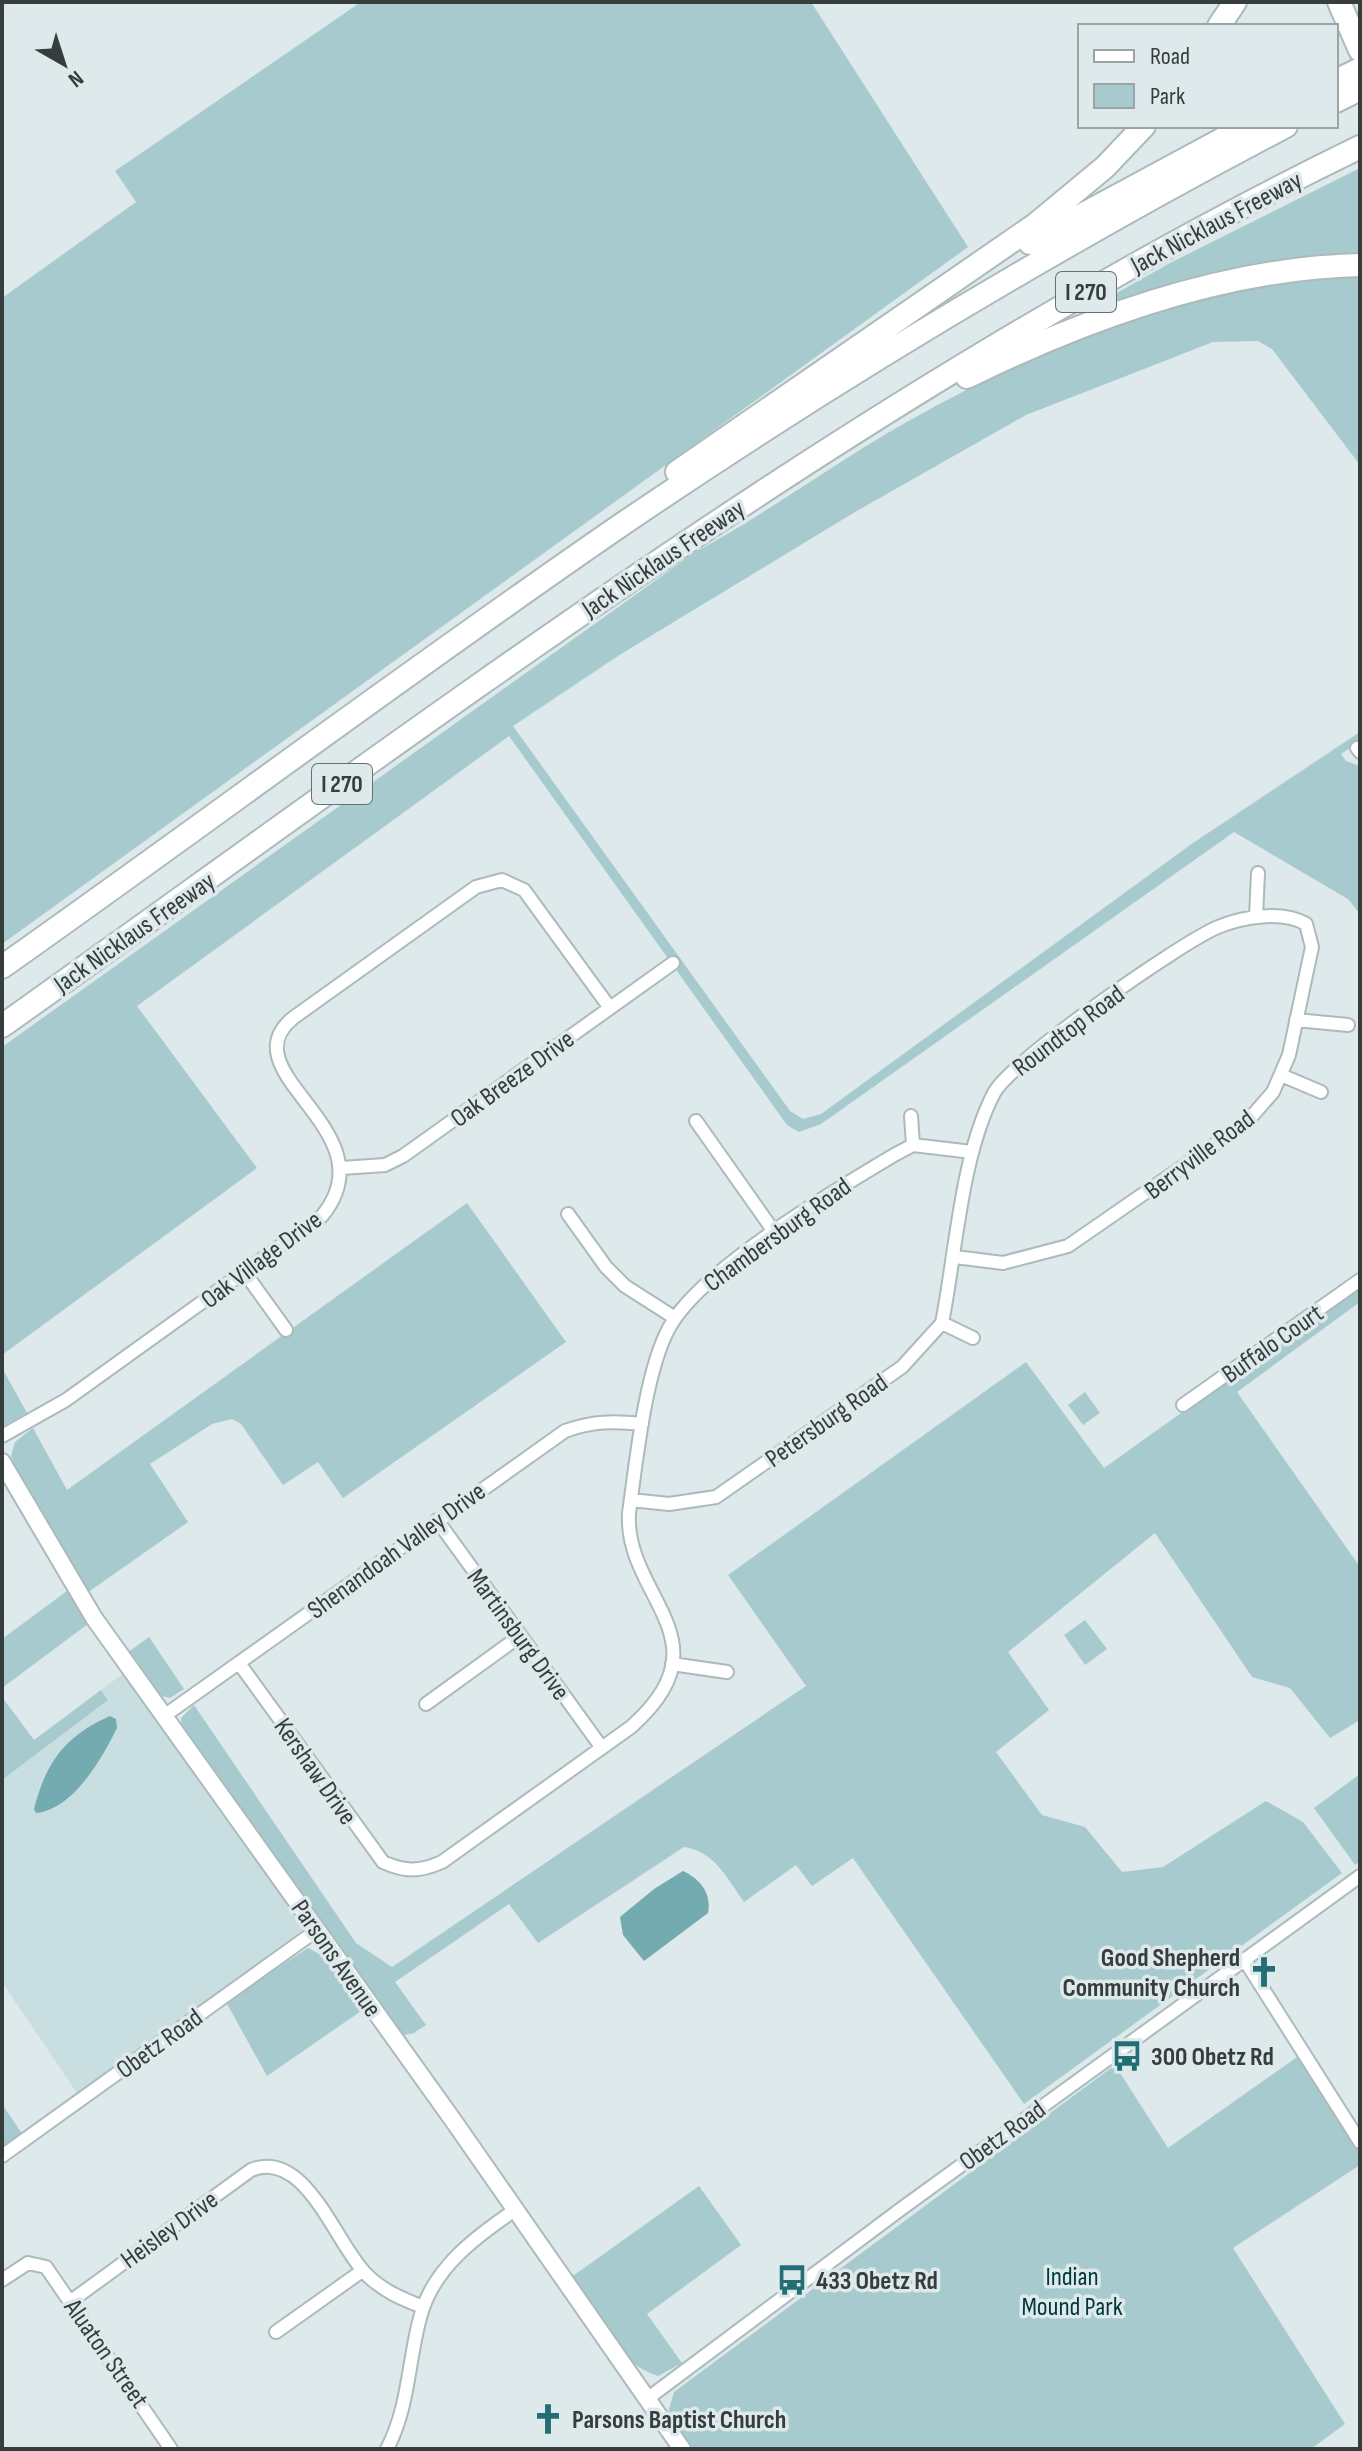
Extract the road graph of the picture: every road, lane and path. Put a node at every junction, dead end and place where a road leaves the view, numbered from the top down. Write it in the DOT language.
graph roads {
  1 [pos="1235,2"];
  2 [pos="1342,8"];
  3 [pos="1220,24"];
  4 [pos="1360,50"];
  5 [pos="1360,69"];
  6 [pos="1338,80"];
  7 [pos="1360,89"];
  8 [pos="1338,100"];
  9 [pos="1142,128"];
  10 [pos="1243,128"];
  11 [pos="1282,128"];
  12 [pos="1360,147"];
  13 [pos="1360,265"];
  14 [pos="827,368"];
  15 [pos="848,435"];
  16 [pos="503,608"];
  17 [pos="1258,873"];
  18 [pos="1256,917"];
  19 [pos="1302,921"];
  20 [pos="673,963"];
  21 [pos="2,967"];
  22 [pos="610,1008"];
  23 [pos="1296,1020"];
  24 [pos="1348,1025"];
  25 [pos="2,1026"];
  26 [pos="1281,1075"];
  27 [pos="1321,1092"];
  28 [pos="911,1116"];
  29 [pos="696,1121"];
  30 [pos="913,1145"];
  31 [pos="972,1152"];
  32 [pos="342,1168"];
  33 [pos="568,1214"];
  34 [pos="775,1233"];
  35 [pos="955,1257"];
  36 [pos="245,1273"];
  37 [pos="1360,1280"];
  38 [pos="675,1318"];
  39 [pos="942,1323"];
  40 [pos="286,1330"];
  41 [pos="973,1338"];
  42 [pos="1183,1405"];
  43 [pos="642,1424"];
  44 [pos="2,1436"];
  45 [pos="2,1462"];
  46 [pos="631,1500"];
  47 [pos="437,1520"];
  48 [pos="520,1636"];
  49 [pos="239,1663"];
  50 [pos="672,1664"];
  51 [pos="727,1672"];
  52 [pos="426,1704"];
  53 [pos="164,1716"];
  54 [pos="602,1748"];
  55 [pos="1360,1876"];
  56 [pos="317,1930"];
  57 [pos="1244,1959"];
  58 [pos="1360,2142"];
  59 [pos="2,2156"];
  60 [pos="515,2210"];
  61 [pos="362,2271"];
  62 [pos="2,2280"];
  63 [pos="71,2301"];
  64 [pos="423,2307"];
  65 [pos="276,2332"];
  66 [pos="647,2399"];
  67 [pos="171,2449"];
  68 [pos="387,2449"];
  69 [pos="682,2449"];
  1 -- 3 [label="highway"];
  2 -- 4 [label="highway"];
  5 -- 6 [label="highway"];
  7 -- 8 [label="highway"];
  9 -- 14 [label="highway"];
  10 -- 14 [label="highway"];
  11 -- 16 [label="highway, Jack Nicklaus Freeway / I 270"];
  12 -- 15 [label="highway, Jack Nicklaus Freeway / I 270"];
  13 -- 15 [label="highway"];
  14 -- 16 [label="highway"];
  15 -- 25 [label="highway, Jack Nicklaus Freeway / I 270"];
  16 -- 21 [label="highway, Jack Nicklaus Freeway / I 270"];
  17 -- 18 [label="street"];
  18 -- 19 [label="street, Roundtop Road"];
  18 -- 31 [label="street, Roundtop Road"];
  19 -- 23 [label="street, Berryville Road"];
  20 -- 22 [label="street, Oak Breeze Drive"];
  22 -- 32 [label="street, Oak Breeze Drive"];
  22 -- 32 [label="street"];
  23 -- 24 [label="street"];
  23 -- 26 [label="street, Berryville Road"];
  26 -- 27 [label="street"];
  26 -- 35 [label="street, Berryville Road"];
  28 -- 30 [label="street"];
  29 -- 34 [label="street"];
  30 -- 31 [label="street"];
  30 -- 34 [label="street, Chambersburg Road"];
  31 -- 35 [label="street, Roundtop Road"];
  32 -- 36 [label="street, Oak Village Drive"];
  33 -- 38 [label="street"];
  34 -- 38 [label="street, Chambersburg Road"];
  35 -- 39 [label="street"];
  36 -- 40 [label="street"];
  36 -- 44 [label="street, Oak Village Drive"];
  37 -- 42 [label="street, Buffalo Court"];
  38 -- 43 [label="street, Chambersburg Road"];
  39 -- 41 [label="street"];
  39 -- 46 [label="street, Petersburg Road"];
  43 -- 46 [label="street, Chambersburg Road"];
  43 -- 47 [label="street, Shenandoah Valley Drive"];
  45 -- 53 [label="street, Parsons Avenue"];
  46 -- 50 [label="street, Chambersburg Road"];
  47 -- 48 [label="street, Martinsburg Drive"];
  47 -- 49 [label="street, Shenandoah Valley Drive"];
  48 -- 52 [label="street"];
  48 -- 54 [label="street, Martinsburg Drive"];
  49 -- 53 [label="street, Shenandoah Valley Drive"];
  49 -- 54 [label="street, Kershaw Drive"];
  50 -- 51 [label="street"];
  50 -- 54 [label="street"];
  53 -- 56 [label="street, Parsons Avenue"];
  55 -- 57 [label="street, Obetz Road"];
  56 -- 59 [label="street, Obetz Road"];
  56 -- 60 [label="street, Parsons Avenue"];
  57 -- 58 [label="street"];
  57 -- 66 [label="street, Obetz Road"];
  60 -- 64 [label="street"];
  60 -- 66 [label="street, Parsons Avenue"];
  61 -- 63 [label="street, Heisley Drive"];
  61 -- 64 [label="street"];
  61 -- 65 [label="street"];
  62 -- 63 [label="street, Aluaton Street"];
  63 -- 67 [label="street, Aluaton Street"];
  64 -- 68 [label="street"];
  66 -- 69 [label="street, Parsons Avenue"];
}
